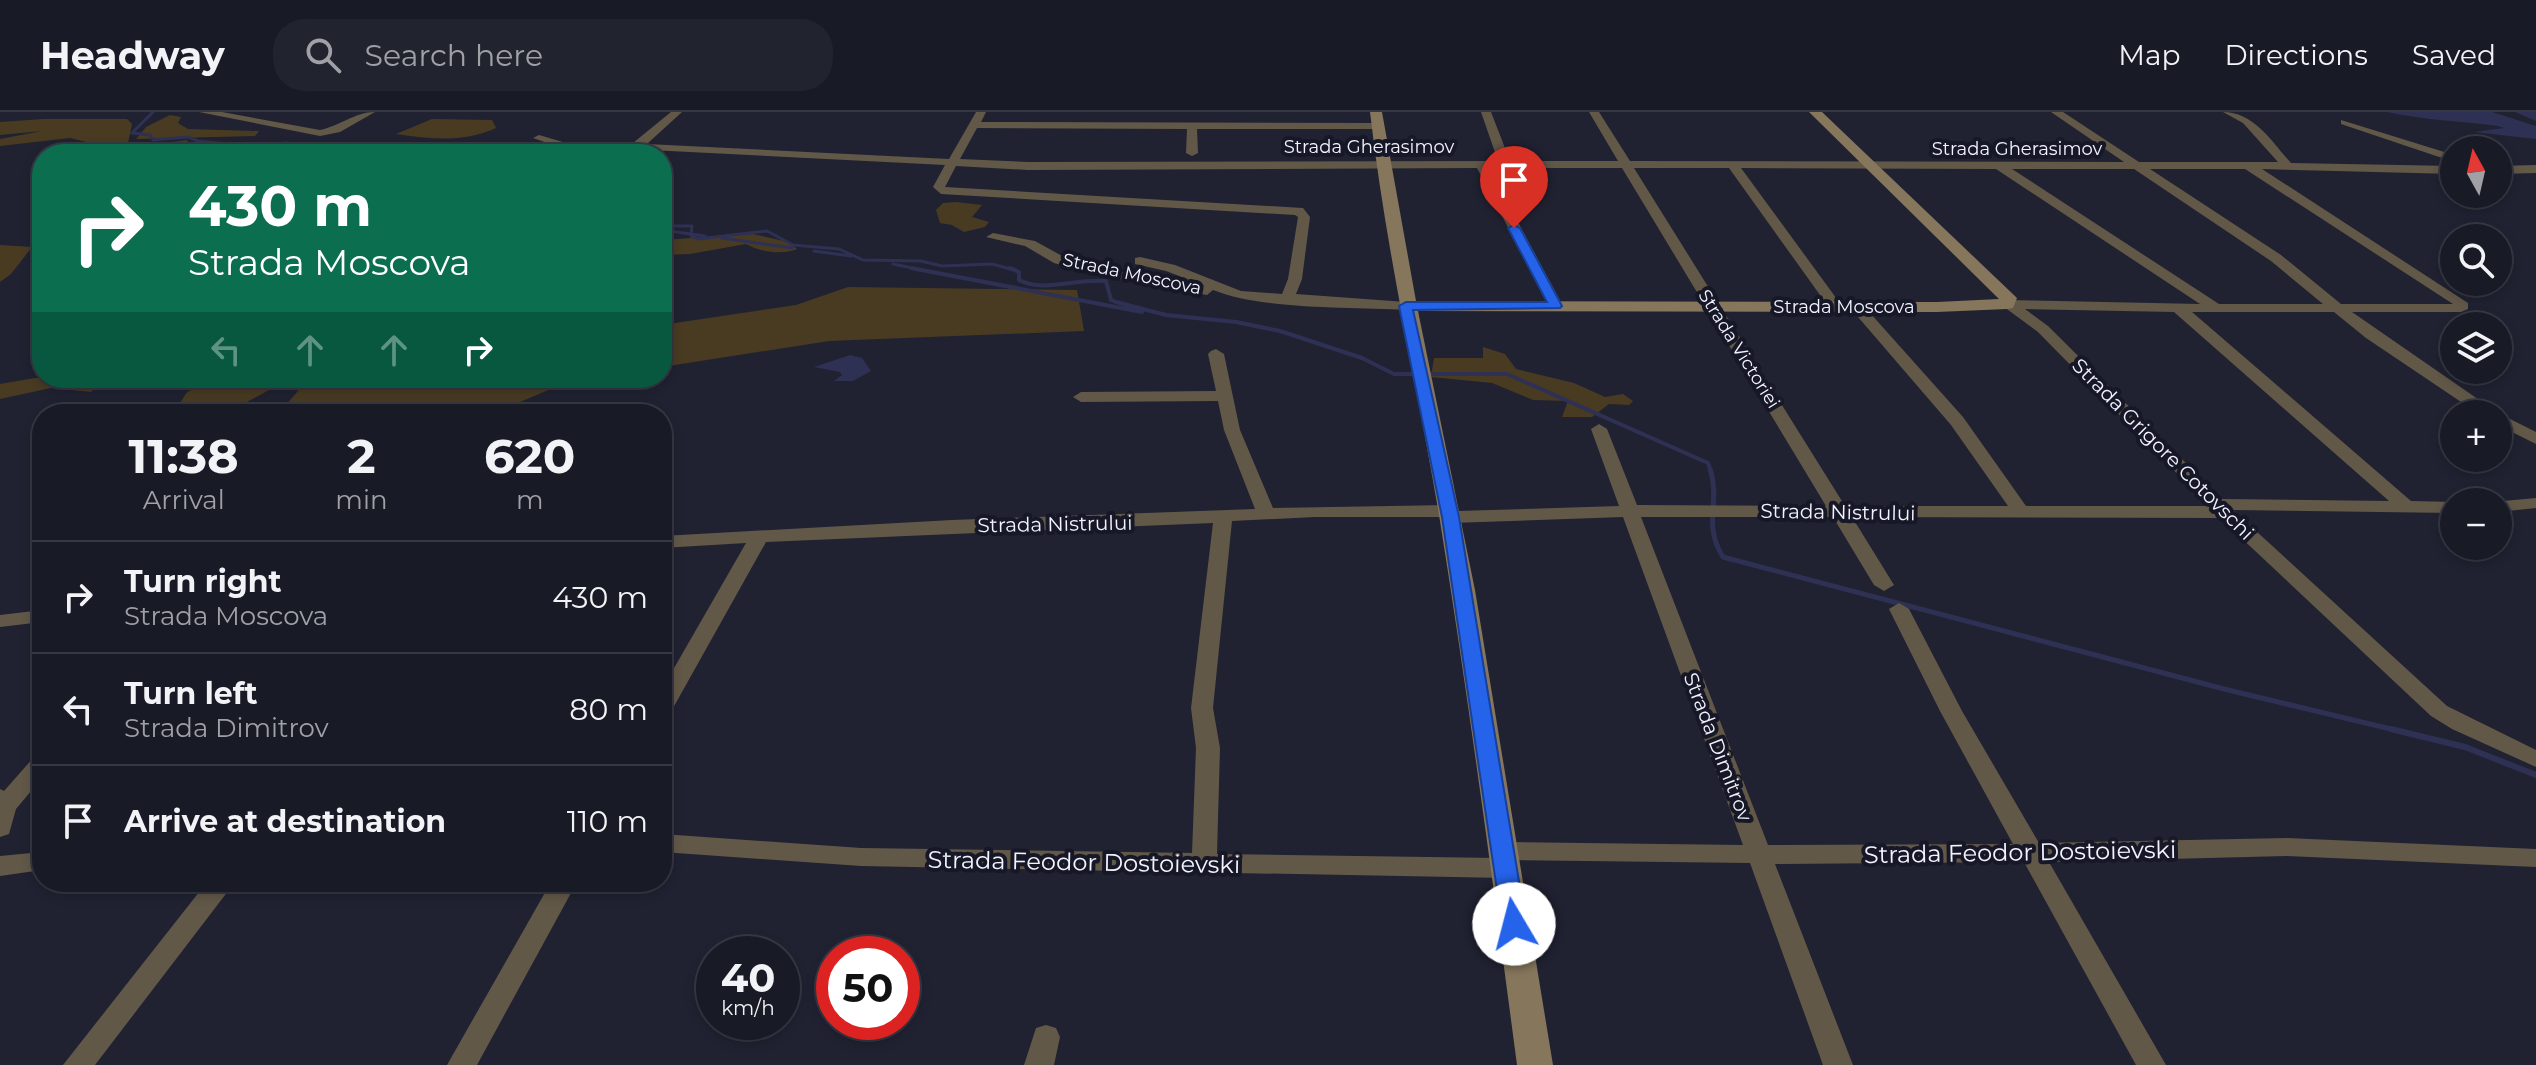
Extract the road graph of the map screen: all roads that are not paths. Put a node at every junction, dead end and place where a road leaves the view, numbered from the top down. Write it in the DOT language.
graph roads {
  1 [pos="204,112"];
  2 [pos="370,112"];
  3 [pos="677,112"];
  4 [pos="981,112"];
  5 [pos="1486,112"];
  6 [pos="1594,112"];
  7 [pos="1815,112"];
  8 [pos="2056,112"];
  9 [pos="2228,112"];
  10 [pos="1376,119"];
  11 [pos="2345,122"];
  12 [pos="974,125"];
  13 [pos="1192,126"];
  14 [pos="539,138"];
  15 [pos="558,144"];
  16 [pos="640,144"];
  17 [pos="672,149"];
  18 [pos="1192,153"];
  19 [pos="2440,154"];
  20 [pos="953,163"];
  21 [pos="1481,164"];
  22 [pos="1505,164"];
  23 [pos="1381,165"];
  24 [pos="1627,166"];
  25 [pos="1733,166"];
  26 [pos="2000,166"];
  27 [pos="2248,166"];
  28 [pos="2288,166"];
  29 [pos="1871,167"];
  30 [pos="2143,167"];
  31 [pos="2536,169"];
  32 [pos="2440,170"];
  33 [pos="2512,170"];
  34 [pos="993,237"];
  35 [pos="1140,261"];
  36 [pos="1227,293"];
  37 [pos="1287,300"];
  38 [pos="2007,304"];
  39 [pos="1406,306"];
  40 [pos="1556,306"];
  41 [pos="1835,306"];
  42 [pos="1711,307"];
  43 [pos="1857,307"];
  44 [pos="2178,308"];
  45 [pos="2216,308"];
  46 [pos="2339,310"];
  47 [pos="1216,354"];
  48 [pos="1225,396"];
  49 [pos="1081,397"];
  50 [pos="2468,400"];
  51 [pos="2512,426"];
  52 [pos="1599,429"];
  53 [pos="2536,439"];
  54 [pos="2536,503"];
  55 [pos="2512,505"];
  56 [pos="2440,507"];
  57 [pos="2222,508"];
  58 [pos="2408,508"];
  59 [pos="1839,510"];
  60 [pos="1628,511"];
  61 [pos="1266,513"];
  62 [pos="2022,513"];
  63 [pos="1450,514"];
  64 [pos="1223,516"];
  65 [pos="760,536"];
  66 [pos="672,541"];
  67 [pos="1884,585"];
  68 [pos="1899,609"];
  69 [pos="32,617"];
  70 [pos="0,621"];
  71 [pos="672,690"];
  72 [pos="2536,759"];
  73 [pos="32,774"];
  74 [pos="1,810"];
  75 [pos="672,844"];
  76 [pos="1760,855"];
  77 [pos="2033,855"];
  78 [pos="2536,858"];
  79 [pos="1505,860"];
  80 [pos="32,862"];
  81 [pos="1204,865"];
  82 [pos="0,866"];
  83 [pos="214,892"];
  84 [pos="558,892"];
  85 [pos="78,1065"];
  86 [pos="462,1065"];
  87 [pos="1535,1065"];
  88 [pos="1838,1065"];
  89 [pos="2151,1065"];
  1 -- 2 [label="street"];
  3 -- 16 [label="street"];
  4 -- 12 [label="street"];
  5 -- 22 [label="street"];
  6 -- 24 [label="street, Strada Victoriei"];
  7 -- 29 [label="main road, Strada Grigore Cotovschi"];
  8 -- 30 [label="street"];
  9 -- 28 [label="street"];
  10 -- 13 [label="street"];
  10 -- 23 [label="main road"];
  11 -- 19 [label="street"];
  12 -- 13 [label="street"];
  12 -- 20 [label="street"];
  13 -- 18 [label="street"];
  14 -- 15 [label="street, Strada Gherasimov"];
  17 -- 20 [label="street, Strada Gherasimov"];
  20 -- 23 [label="street, Strada Gherasimov"];
  20 -- 37 [label="street"];
  21 -- 22 [label="street, Strada Gherasimov"];
  21 -- 23 [label="street, Strada Gherasimov"];
  21 -- 40 [label="street"];
  22 -- 24 [label="street, Strada Gherasimov"];
  23 -- 39 [label="main road"];
  24 -- 25 [label="street, Strada Gherasimov"];
  24 -- 42 [label="street, Strada Victoriei"];
  25 -- 29 [label="street, Strada Gherasimov"];
  25 -- 41 [label="street"];
  26 -- 29 [label="street, Strada Gherasimov"];
  26 -- 30 [label="street, Strada Gherasimov"];
  26 -- 45 [label="street"];
  27 -- 28 [label="street, Strada Gherasimov"];
  27 -- 30 [label="street, Strada Gherasimov"];
  27 -- 46 [label="street, Strada Moscova"];
  28 -- 32 [label="street, Strada Gherasimov"];
  29 -- 38 [label="main road, Strada Grigore Cotovschi"];
  30 -- 46 [label="street"];
  31 -- 33 [label="street"];
  34 -- 36 [label="street, Strada Moscova"];
  35 -- 36 [label="street, Strada Moscova"];
  36 -- 37 [label="street, Strada Moscova"];
  37 -- 39 [label="street, Strada Moscova"];
  38 -- 43 [label="main road, Strada Moscova"];
  38 -- 44 [label="street, Strada Moscova"];
  38 -- 57 [label="street, Strada Grigore Cotovschi"];
  39 -- 40 [label="main road, Strada Moscova"];
  39 -- 63 [label="main road"];
  40 -- 42 [label="main road, Strada Moscova"];
  41 -- 42 [label="main road, Strada Moscova"];
  41 -- 43 [label="main road, Strada Moscova"];
  42 -- 59 [label="street, Strada Victoriei"];
  43 -- 62 [label="street"];
  44 -- 45 [label="street, Strada Moscova"];
  44 -- 58 [label="street"];
  45 -- 46 [label="street, Strada Moscova"];
  46 -- 50 [label="street"];
  47 -- 48 [label="street"];
  48 -- 49 [label="street"];
  48 -- 61 [label="street"];
  51 -- 53 [label="street"];
  52 -- 60 [label="street, Strada Dimitrov"];
  54 -- 55 [label="street"];
  56 -- 58 [label="street, Strada Nistrului"];
  57 -- 58 [label="street, Strada Nistrului"];
  57 -- 62 [label="street, Strada Nistrului"];
  57 -- 72 [label="street, Strada Grigore Cotovschi"];
  59 -- 60 [label="street, Strada Nistrului"];
  59 -- 62 [label="street, Strada Nistrului"];
  59 -- 67 [label="street, Strada Victoriei"];
  60 -- 63 [label="street, Strada Nistrului"];
  60 -- 76 [label="street, Strada Dimitrov"];
  61 -- 63 [label="street, Strada Nistrului"];
  61 -- 64 [label="street, Strada Nistrului"];
  63 -- 79 [label="main road"];
  64 -- 65 [label="street, Strada Nistrului"];
  64 -- 81 [label="street"];
  65 -- 66 [label="street, Strada Nistrului"];
  65 -- 71 [label="street"];
  68 -- 77 [label="street"];
  69 -- 70 [label="street"];
  73 -- 74 [label="street"];
  75 -- 81 [label="street, Strada Feodor Dostoievski"];
  76 -- 77 [label="street, Strada Feodor Dostoievski"];
  76 -- 79 [label="street, Strada Feodor Dostoievski"];
  76 -- 88 [label="street, Strada Dimitrov"];
  77 -- 78 [label="street, Strada Feodor Dostoievski"];
  77 -- 89 [label="street"];
  79 -- 81 [label="street, Strada Feodor Dostoievski"];
  79 -- 87 [label="main road"];
  80 -- 82 [label="street"];
  83 -- 85 [label="street"];
  84 -- 86 [label="street"];
}
